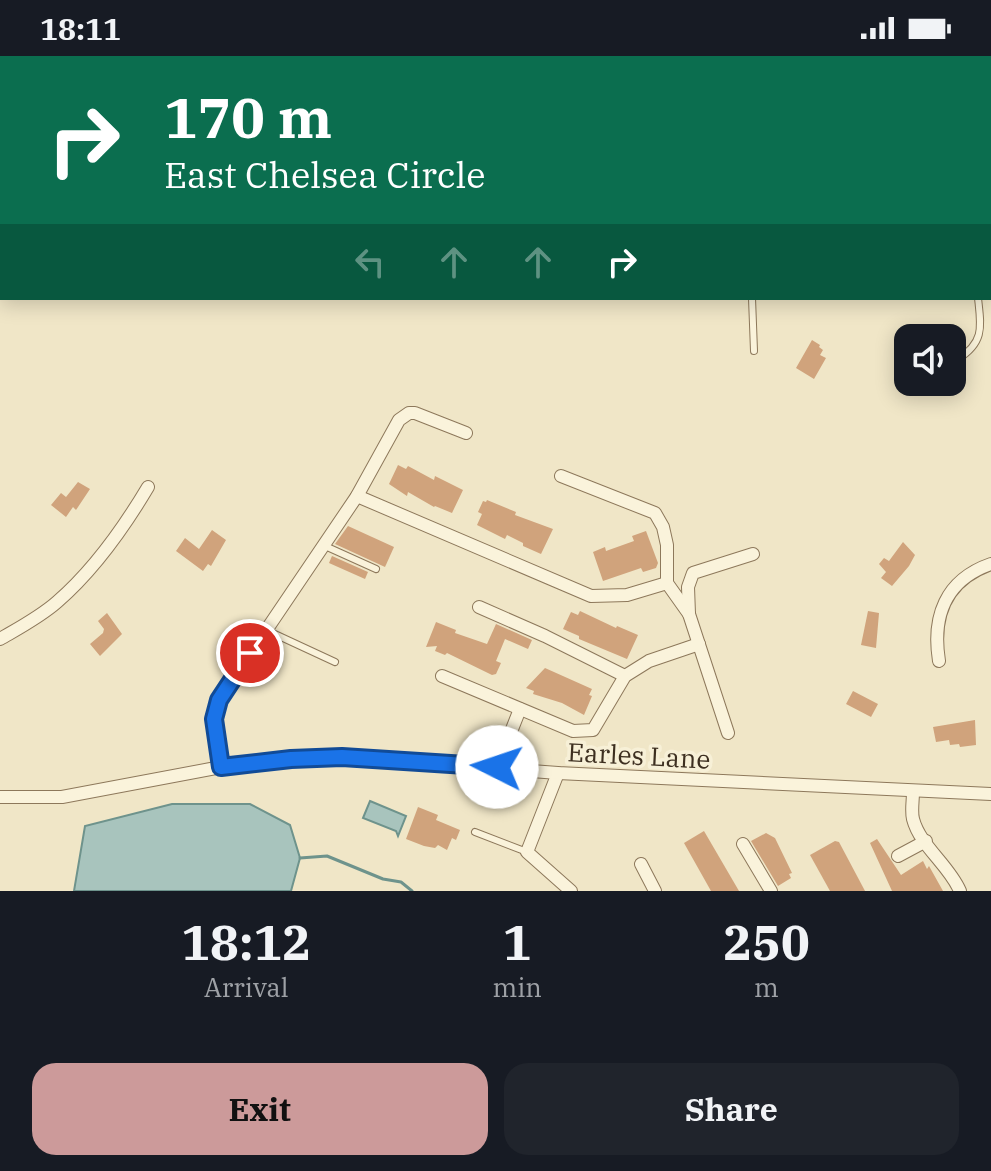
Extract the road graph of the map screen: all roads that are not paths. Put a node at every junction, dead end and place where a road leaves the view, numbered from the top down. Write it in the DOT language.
graph roads {
  1 [pos="752,300"];
  2 [pos="978,300"];
  3 [pos="754,351"];
  4 [pos="966,353"];
  5 [pos="466,433"];
  6 [pos="561,476"];
  7 [pos="148,487"];
  8 [pos="357,496"];
  9 [pos="322,544"];
  10 [pos="753,554"];
  11 [pos="991,564"];
  12 [pos="376,569"];
  13 [pos="667,583"];
  14 [pos="479,607"];
  15 [pos="689,614"];
  16 [pos="266,630"];
  17 [pos="0,639"];
  18 [pos="699,644"];
  19 [pos="939,661"];
  20 [pos="335,662"];
  21 [pos="442,676"];
  22 [pos="625,676"];
  23 [pos="520,709"];
  24 [pos="728,733"];
  25 [pos="221,767"];
  26 [pos="497,767"];
  27 [pos="558,773"];
  28 [pos="913,792"];
  29 [pos="991,794"];
  30 [pos="0,797"];
  31 [pos="475,832"];
  32 [pos="926,841"];
  33 [pos="743,844"];
  34 [pos="527,852"];
  35 [pos="898,856"];
  36 [pos="641,864"];
  37 [pos="571,891"];
  38 [pos="655,891"];
  39 [pos="771,891"];
  40 [pos="960,891"];
  1 -- 3 [label="lane"];
  2 -- 4 [label="lane"];
  5 -- 8 [label="street"];
  6 -- 13 [label="street"];
  7 -- 17 [label="street"];
  8 -- 9 [label="street"];
  8 -- 13 [label="street"];
  9 -- 12 [label="lane"];
  9 -- 16 [label="street"];
  10 -- 15 [label="street"];
  11 -- 19 [label="street"];
  13 -- 15 [label="street"];
  14 -- 22 [label="street"];
  15 -- 18 [label="street"];
  16 -- 20 [label="lane"];
  16 -- 25 [label="street"];
  18 -- 22 [label="street"];
  18 -- 24 [label="street"];
  21 -- 23 [label="street"];
  22 -- 23 [label="street"];
  23 -- 26 [label="street"];
  25 -- 26 [label="street, Earles Lane"];
  25 -- 30 [label="street, Earles Lane"];
  26 -- 27 [label="street, Earles Lane"];
  27 -- 28 [label="street, Earles Lane"];
  27 -- 34 [label="street"];
  28 -- 29 [label="street, Earles Lane"];
  28 -- 32 [label="street"];
  31 -- 34 [label="lane"];
  32 -- 35 [label="street"];
  32 -- 40 [label="street"];
  33 -- 39 [label="street"];
  34 -- 37 [label="street"];
  36 -- 38 [label="street"];
}
